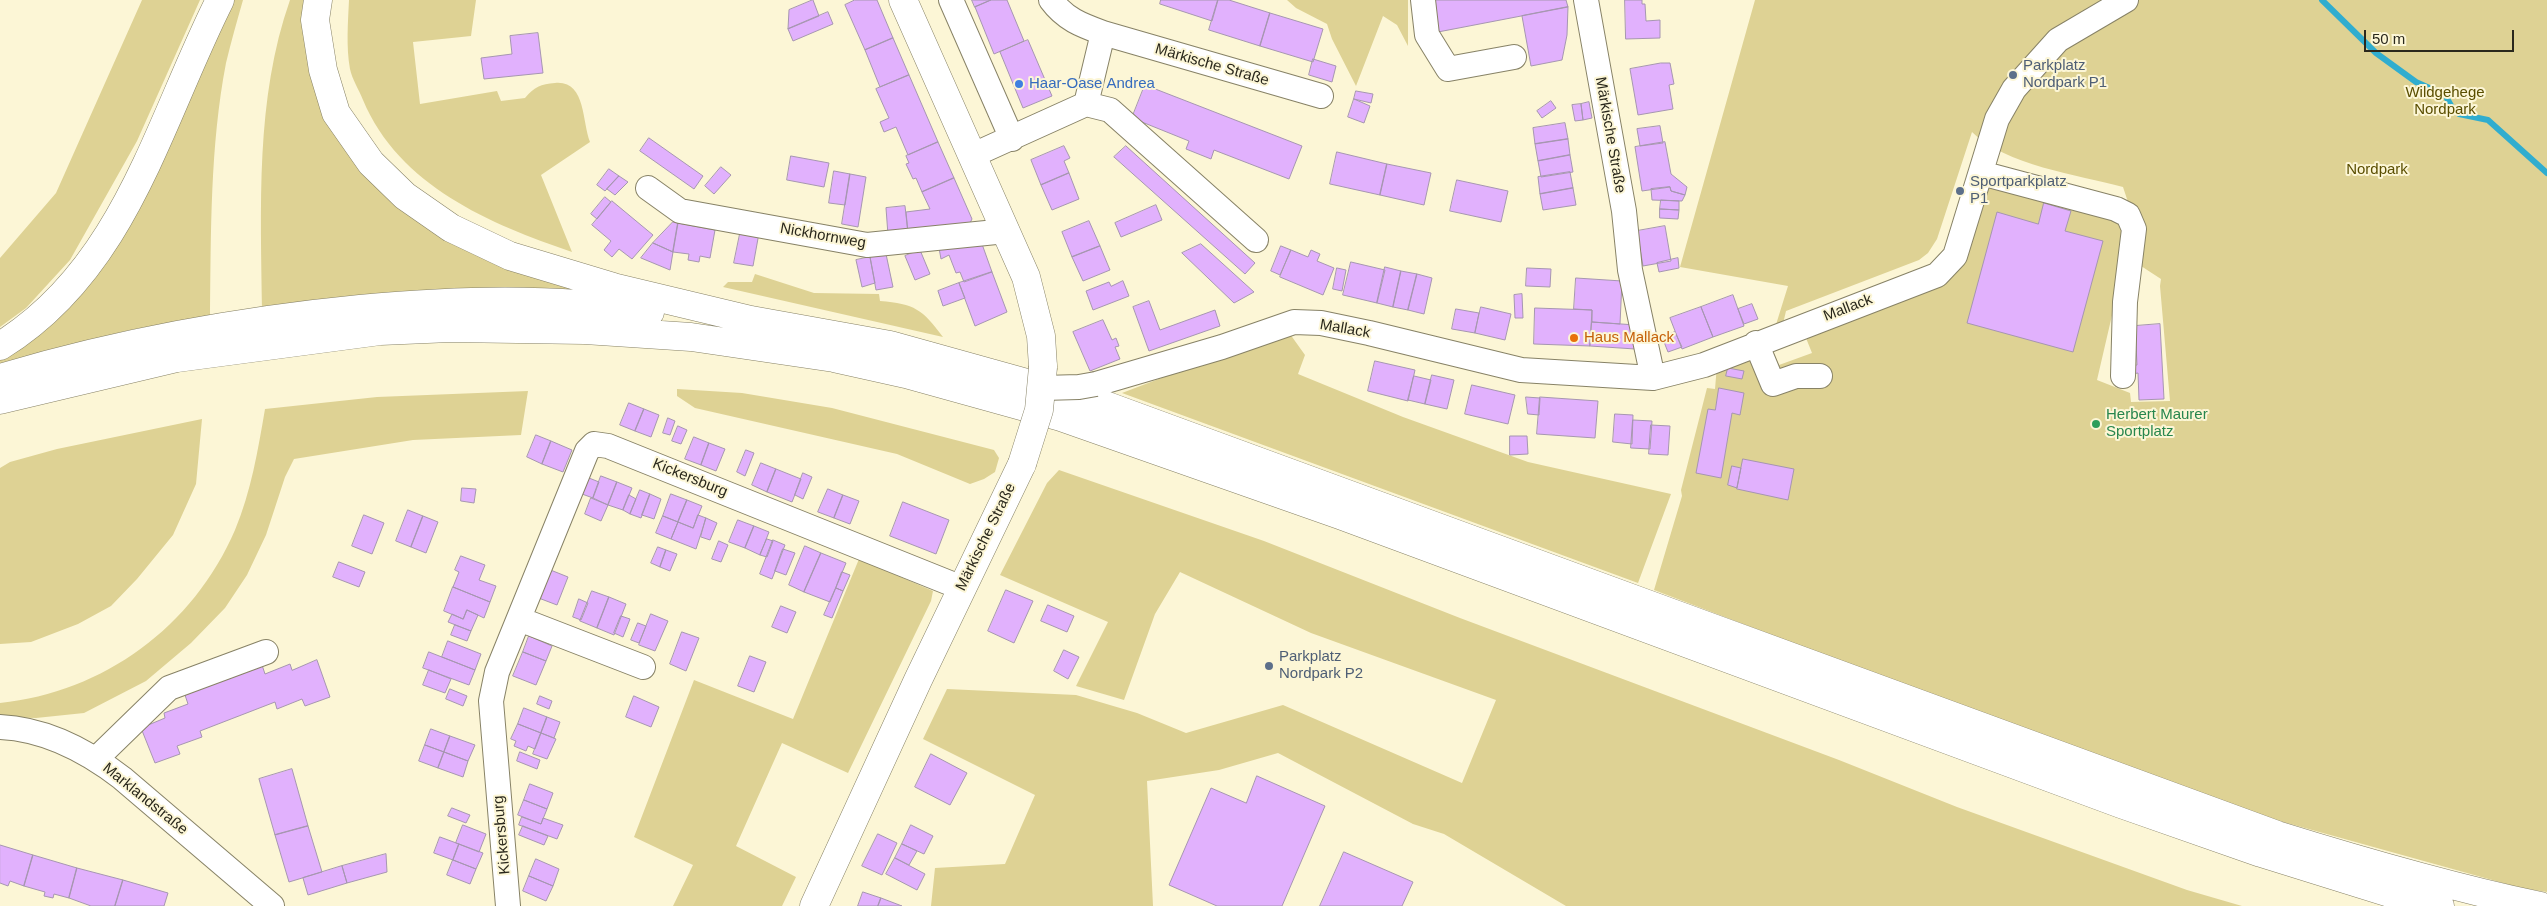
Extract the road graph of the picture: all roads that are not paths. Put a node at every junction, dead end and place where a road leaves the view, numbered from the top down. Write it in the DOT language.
graph roads {
  1 [pos="220,0"];
  2 [pos="318,0"];
  3 [pos="903,0"];
  4 [pos="951,0"];
  5 [pos="1051,0"];
  6 [pos="1423,0"];
  7 [pos="1586,0"];
  8 [pos="2126,0"];
  9 [pos="1103,33"];
  10 [pos="1514,57"];
  11 [pos="1321,96"];
  12 [pos="1086,104"];
  13 [pos="1012,138"];
  14 [pos="971,156"];
  15 [pos="1981,172"];
  16 [pos="648,188"];
  17 [pos="1006,231"];
  18 [pos="1256,240"];
  19 [pos="308,327"];
  20 [pos="827,334"];
  21 [pos="1756,343"];
  22 [pos="0,346"];
  23 [pos="178,346"];
  24 [pos="1820,376"];
  25 [pos="2123,376"];
  26 [pos="1043,377"];
  27 [pos="0,378"];
  28 [pos="1653,378"];
  29 [pos="0,400"];
  30 [pos="962,588"];
  31 [pos="519,619"];
  32 [pos="266,652"];
  33 [pos="642,667"];
  34 [pos="0,727"];
  35 [pos="96,759"];
  36 [pos="272,906"];
  37 [pos="508,906"];
  38 [pos="814,906"];
  39 [pos="2440,906"];
  40 [pos="2540,906"];
  1 -- 22 [label="main road"];
  2 -- 20 [label="main road"];
  3 -- 14 [label="main road, Märkische Straße"];
  4 -- 13 [label="street"];
  5 -- 9 [label="street, Märkische Straße"];
  6 -- 10 [label="street"];
  7 -- 28 [label="street, Märkische Straße"];
  8 -- 15 [label="street, Mallack"];
  9 -- 11 [label="street, Märkische Straße"];
  9 -- 12 [label="street"];
  12 -- 13 [label="street"];
  12 -- 18 [label="street"];
  13 -- 14 [label="street"];
  14 -- 17 [label="main road, Märkische Straße"];
  15 -- 21 [label="street, Mallack"];
  15 -- 25 [label="street"];
  16 -- 17 [label="street, Nickhornweg"];
  17 -- 26 [label="main road, Märkische Straße"];
  19 -- 20 [label="main road"];
  19 -- 23 [label="main road"];
  19 -- 39 [label="main road"];
  20 -- 40 [label="main road"];
  21 -- 24 [label="street"];
  21 -- 28 [label="street, Mallack"];
  23 -- 27 [label="main road"];
  23 -- 29 [label="main road"];
  26 -- 28 [label="street, Mallack, bridge"];
  26 -- 30 [label="main road, Märkische Straße, bridge"];
  30 -- 31 [label="street, Kickersburg"];
  30 -- 38 [label="main road, Märkische Straße"];
  31 -- 33 [label="street"];
  31 -- 37 [label="street, Kickersburg"];
  32 -- 35 [label="street"];
  34 -- 35 [label="street, Marklandstraße"];
  35 -- 36 [label="street, Marklandstraße"];
}
